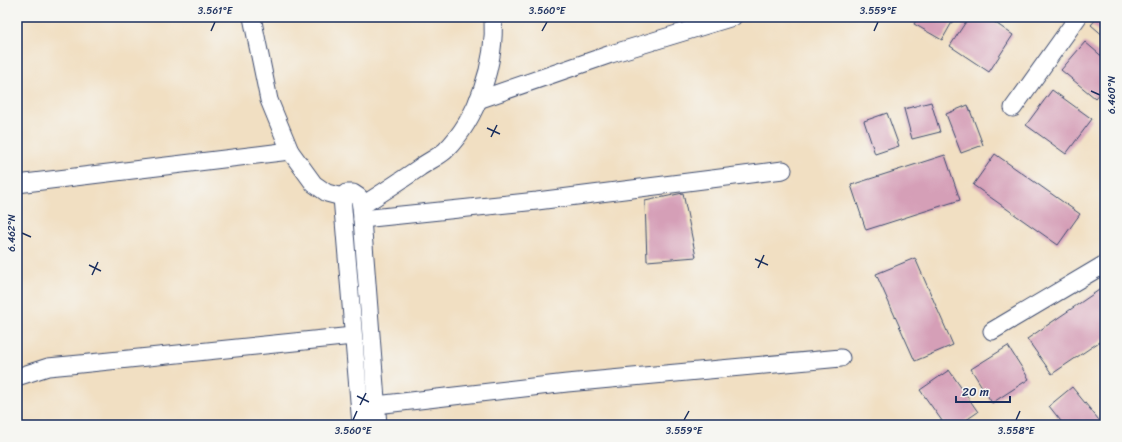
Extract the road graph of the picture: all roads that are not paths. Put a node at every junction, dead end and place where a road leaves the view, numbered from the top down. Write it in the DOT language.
graph roads {
  1 [pos="252,17"];
  2 [pos="493,17"];
  3 [pos="733,17"];
  4 [pos="1078,17"];
  5 [pos="478,100"];
  6 [pos="1014,108"];
  7 [pos="290,151"];
  8 [pos="783,170"];
  9 [pos="17,184"];
  10 [pos="342,197"];
  11 [pos="361,212"];
  12 [pos="1105,264"];
  13 [pos="992,331"];
  14 [pos="353,336"];
  15 [pos="841,358"];
  16 [pos="17,377"];
  17 [pos="376,405"];
  18 [pos="361,425"];
  19 [pos="378,425"];
  1 -- 7 [label="street"];
  2 -- 5 [label="street"];
  3 -- 5 [label="street"];
  4 -- 6 [label="street"];
  5 -- 11 [label="street"];
  7 -- 9 [label="street"];
  7 -- 10 [label="street"];
  8 -- 11 [label="street"];
  10 -- 11 [label="street"];
  10 -- 14 [label="street"];
  11 -- 17 [label="street"];
  12 -- 13 [label="street"];
  14 -- 16 [label="street"];
  14 -- 18 [label="street"];
  15 -- 17 [label="street"];
  17 -- 19 [label="street"];
}
